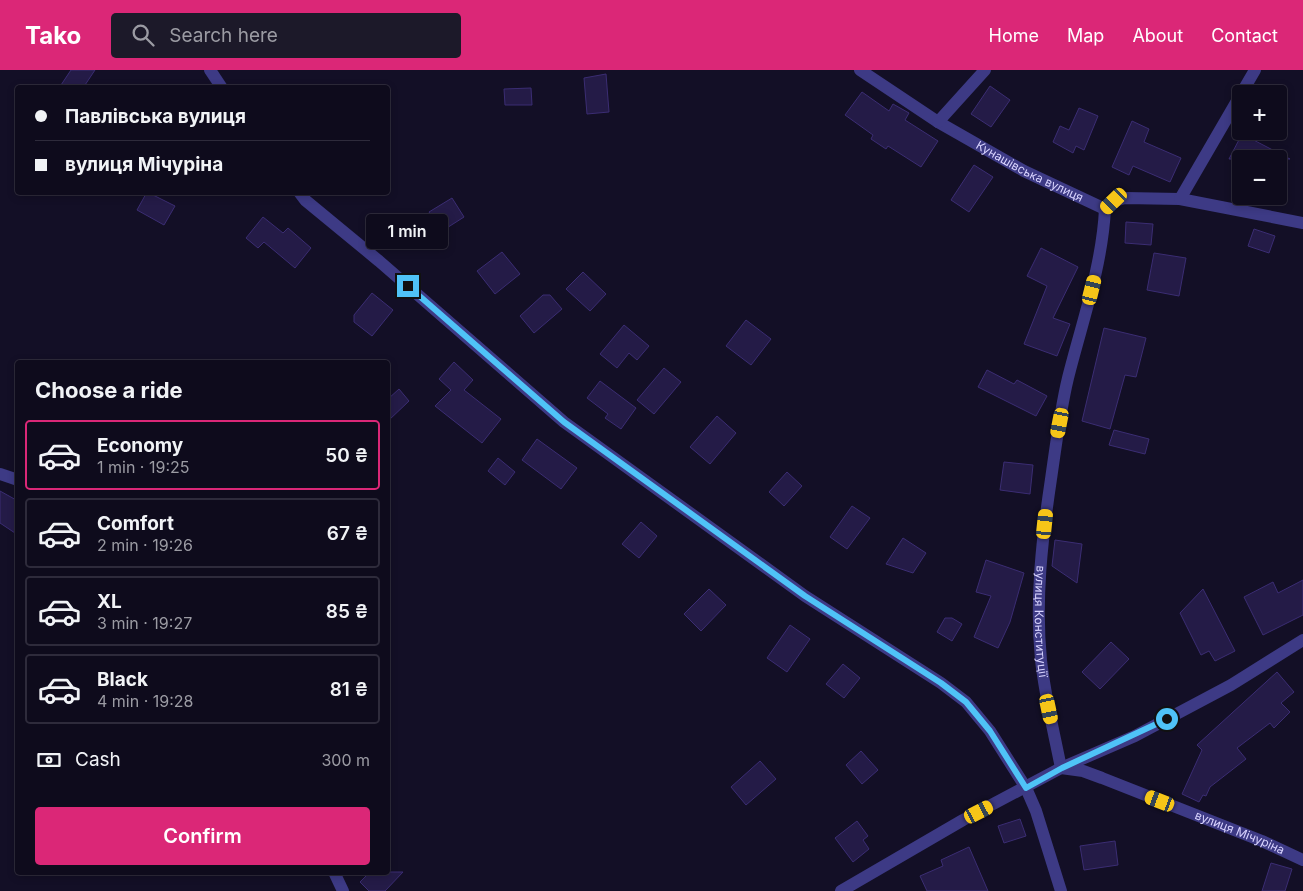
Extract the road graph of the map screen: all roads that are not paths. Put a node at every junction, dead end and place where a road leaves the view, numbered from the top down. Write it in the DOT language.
graph roads {
  1 [pos="210,70"];
  2 [pos="860,70"];
  3 [pos="985,70"];
  4 [pos="1255,70"];
  5 [pos="220,85"];
  6 [pos="1246,85"];
  7 [pos="1232,109"];
  8 [pos="938,122"];
  9 [pos="301,195"];
  10 [pos="1180,199"];
  11 [pos="1106,209"];
  12 [pos="1303,223"];
  13 [pos="0,474"];
  14 [pos="15,479"];
  15 [pos="1303,640"];
  16 [pos="1062,768"];
  17 [pos="1026,788"];
  18 [pos="1303,860"];
  19 [pos="335,875"];
  20 [pos="343,891"];
  21 [pos="841,891"];
  22 [pos="1060,891"];
  1 -- 5 [label="street"];
  2 -- 8 [label="street, Кунашівська вулиця"];
  3 -- 8 [label="street"];
  4 -- 6 [label="street"];
  7 -- 10 [label="street"];
  8 -- 11 [label="street, Кунашівська вулиця"];
  9 -- 17 [label="street"];
  10 -- 11 [label="street"];
  10 -- 12 [label="street"];
  11 -- 16 [label="street, вулиця Конституції"];
  13 -- 14 [label="street"];
  15 -- 16 [label="street"];
  16 -- 17 [label="street"];
  16 -- 18 [label="street, вулиця Мічуріна"];
  17 -- 21 [label="street"];
  17 -- 22 [label="street"];
  19 -- 20 [label="street"];
}
